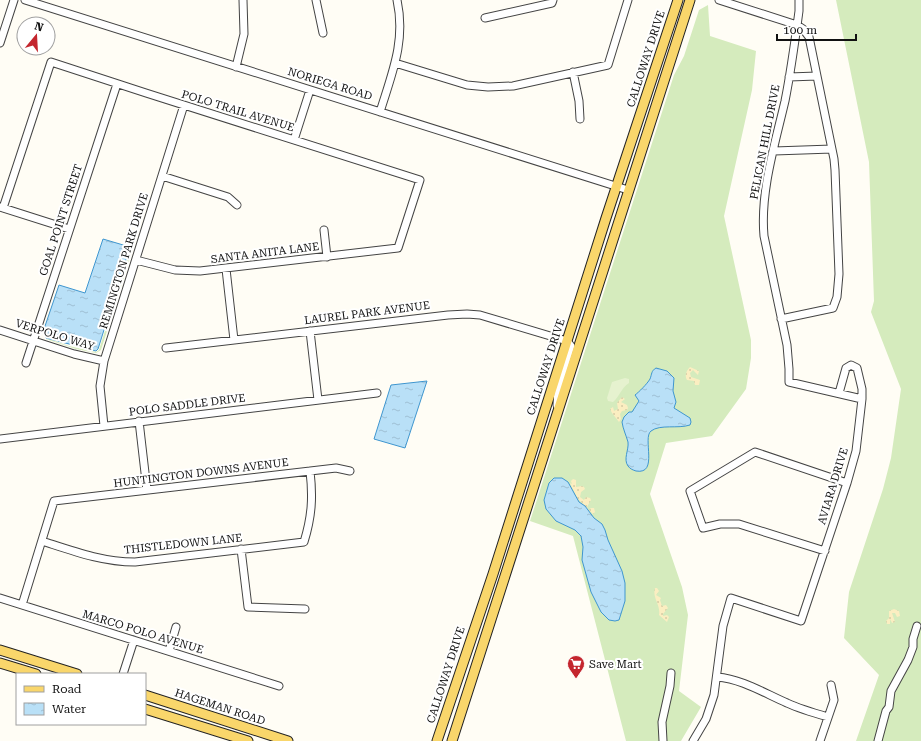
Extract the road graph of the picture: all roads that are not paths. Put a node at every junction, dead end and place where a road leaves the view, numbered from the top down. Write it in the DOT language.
graph roads {
  1 [pos="14,0"];
  2 [pos="25,0"];
  3 [pos="243,0"];
  4 [pos="316,0"];
  5 [pos="397,0"];
  6 [pos="553,0"];
  7 [pos="628,0"];
  8 [pos="678,0"];
  9 [pos="684,0"];
  10 [pos="690,0"];
  11 [pos="719,0"];
  12 [pos="799,0"];
  13 [pos="486,18"];
  14 [pos="797,25"];
  15 [pos="323,33"];
  16 [pos="0,43"];
  17 [pos="671,57"];
  18 [pos="396,63"];
  19 [pos="236,67"];
  20 [pos="573,72"];
  21 [pos="817,76"];
  22 [pos="789,77"];
  23 [pos="117,84"];
  24 [pos="310,90"];
  25 [pos="184,105"];
  26 [pos="380,112"];
  27 [pos="580,119"];
  28 [pos="294,140"];
  29 [pos="832,149"];
  30 [pos="774,151"];
  31 [pos="162,176"];
  32 [pos="616,187"];
  33 [pos="628,190"];
  34 [pos="237,205"];
  35 [pos="2,207"];
  36 [pos="70,229"];
  37 [pos="324,230"];
  38 [pos="398,248"];
  39 [pos="327,257"];
  40 [pos="136,260"];
  41 [pos="226,269"];
  42 [pos="781,319"];
  43 [pos="0,330"];
  44 [pos="310,331"];
  45 [pos="234,340"];
  46 [pos="33,341"];
  47 [pos="567,341"];
  48 [pos="166,348"];
  49 [pos="104,361"];
  50 [pos="26,363"];
  51 [pos="377,393"];
  52 [pos="839,394"];
  53 [pos="862,399"];
  54 [pos="318,400"];
  55 [pos="557,411"];
  56 [pos="139,421"];
  57 [pos="104,426"];
  58 [pos="0,439"];
  59 [pos="310,471"];
  60 [pos="350,471"];
  61 [pos="847,483"];
  62 [pos="147,490"];
  63 [pos="42,541"];
  64 [pos="241,549"];
  65 [pos="825,551"];
  66 [pos="0,598"];
  67 [pos="22,605"];
  68 [pos="305,609"];
  69 [pos="917,626"];
  70 [pos="176,627"];
  71 [pos="134,640"];
  72 [pos="0,650"];
  73 [pos="169,651"];
  74 [pos="0,656"];
  75 [pos="0,663"];
  76 [pos="57,668"];
  77 [pos="33,673"];
  78 [pos="74,673"];
  79 [pos="124,673"];
  80 [pos="671,673"];
  81 [pos="717,677"];
  82 [pos="831,685"];
  83 [pos="279,686"];
  84 [pos="146,695"];
  85 [pos="146,701"];
  86 [pos="146,709"];
  87 [pos="204,715"];
  88 [pos="828,717"];
  89 [pos="695,740"];
  90 [pos="248,741"];
  91 [pos="253,741"];
  92 [pos="273,741"];
  93 [pos="288,741"];
  94 [pos="437,741"];
  95 [pos="452,741"];
  96 [pos="663,741"];
  97 [pos="820,741"];
  98 [pos="878,741"];
  1 -- 16 [label="street"];
  2 -- 19 [label="street, NORIEGA ROAD"];
  3 -- 19 [label="street"];
  4 -- 15 [label="street"];
  5 -- 18 [label="street"];
  6 -- 13 [label="street"];
  7 -- 20 [label="street"];
  8 -- 32 [label="main road, CALLOWAY DRIVE"];
  9 -- 17 [label="main road"];
  10 -- 17 [label="main road"];
  11 -- 14 [label="street"];
  12 -- 14 [label="street, PELICAN HILL DRIVE"];
  14 -- 21 [label="street"];
  14 -- 22 [label="street, PELICAN HILL DRIVE"];
  17 -- 33 [label="main road"];
  18 -- 20 [label="street"];
  18 -- 26 [label="street"];
  19 -- 24 [label="street, NORIEGA ROAD"];
  20 -- 27 [label="street"];
  21 -- 22 [label="street"];
  21 -- 29 [label="street"];
  22 -- 30 [label="street, PELICAN HILL DRIVE"];
  23 -- 25 [label="street, POLO TRAIL AVENUE"];
  23 -- 35 [label="street, POLO TRAIL AVENUE"];
  23 -- 36 [label="street, GOAL POINT STREET"];
  24 -- 26 [label="street, NORIEGA ROAD"];
  24 -- 28 [label="street"];
  25 -- 28 [label="street, POLO TRAIL AVENUE"];
  25 -- 31 [label="street, REMINGTON PARK DRIVE"];
  26 -- 32 [label="street, NORIEGA ROAD"];
  28 -- 38 [label="street, POLO TRAIL AVENUE"];
  29 -- 30 [label="street"];
  29 -- 42 [label="street"];
  30 -- 42 [label="street, PELICAN HILL DRIVE"];
  31 -- 34 [label="street"];
  31 -- 40 [label="street, REMINGTON PARK DRIVE"];
  32 -- 33 [label="street, NORIEGA ROAD"];
  32 -- 47 [label="main road, CALLOWAY DRIVE"];
  33 -- 55 [label="main road"];
  35 -- 36 [label="street"];
  36 -- 46 [label="street, GOAL POINT STREET"];
  37 -- 39 [label="street"];
  38 -- 39 [label="street, SANTA ANITA LANE"];
  39 -- 41 [label="street, SANTA ANITA LANE"];
  40 -- 41 [label="street, SANTA ANITA LANE"];
  40 -- 49 [label="street, REMINGTON PARK DRIVE"];
  41 -- 45 [label="street"];
  42 -- 52 [label="street, PELICAN HILL DRIVE"];
  43 -- 46 [label="street, VERPOLO WAY"];
  44 -- 45 [label="street, LAUREL PARK AVENUE"];
  44 -- 47 [label="street, LAUREL PARK AVENUE"];
  44 -- 54 [label="street"];
  45 -- 48 [label="street, LAUREL PARK AVENUE"];
  46 -- 49 [label="street, VERPOLO WAY"];
  46 -- 50 [label="street, GOAL POINT STREET"];
  47 -- 55 [label="street"];
  47 -- 94 [label="main road, CALLOWAY DRIVE"];
  49 -- 57 [label="street, REMINGTON PARK DRIVE"];
  51 -- 54 [label="street, POLO SADDLE DRIVE"];
  52 -- 53 [label="street"];
  52 -- 53 [label="street, AVIARA DRIVE"];
  53 -- 61 [label="street, AVIARA DRIVE"];
  54 -- 56 [label="street, POLO SADDLE DRIVE"];
  55 -- 95 [label="main road"];
  56 -- 57 [label="street, POLO SADDLE DRIVE"];
  56 -- 62 [label="street"];
  57 -- 58 [label="street, POLO SADDLE DRIVE"];
  59 -- 60 [label="street, HUNTINGTON DOWNS AVENUE"];
  59 -- 62 [label="street, HUNTINGTON DOWNS AVENUE"];
  59 -- 64 [label="street, THISTLEDOWN LANE"];
  61 -- 65 [label="street, AVIARA DRIVE"];
  61 -- 65 [label="street"];
  62 -- 63 [label="street, HUNTINGTON DOWNS AVENUE"];
  63 -- 64 [label="street, THISTLEDOWN LANE"];
  63 -- 67 [label="street"];
  64 -- 68 [label="street"];
  65 -- 81 [label="street, AVIARA DRIVE"];
  66 -- 67 [label="street, MARCO POLO AVENUE"];
  67 -- 71 [label="street, MARCO POLO AVENUE"];
  69 -- 98 [label="street"];
  70 -- 73 [label="street"];
  71 -- 73 [label="street, MARCO POLO AVENUE"];
  71 -- 79 [label="street"];
  72 -- 76 [label="main road"];
  73 -- 83 [label="street, MARCO POLO AVENUE"];
  74 -- 76 [label="main road"];
  75 -- 77 [label="main road"];
  76 -- 78 [label="main road"];
  80 -- 96 [label="street"];
  81 -- 88 [label="street"];
  81 -- 89 [label="street"];
  82 -- 88 [label="street"];
  84 -- 87 [label="main road, HAGEMAN ROAD"];
  85 -- 87 [label="main road"];
  86 -- 90 [label="main road"];
  87 -- 93 [label="main road, HAGEMAN ROAD"];
  88 -- 97 [label="street"];
  91 -- 92 [label="main road"];
}
